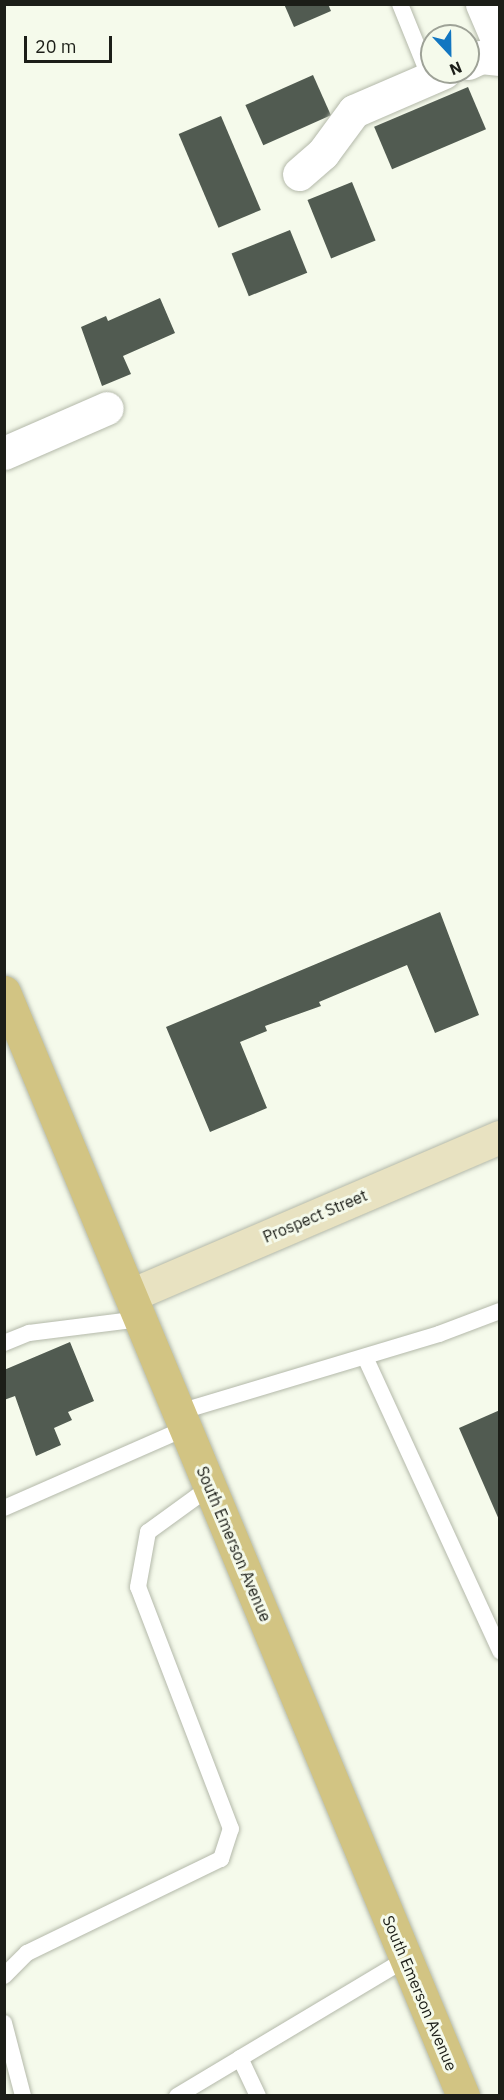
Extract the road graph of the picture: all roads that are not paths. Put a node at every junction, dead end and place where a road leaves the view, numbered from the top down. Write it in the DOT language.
graph roads {
  1 [pos="400,4"];
  2 [pos="482,4"];
  3 [pos="420,42"];
  4 [pos="500,46"];
  5 [pos="480,57"];
  6 [pos="500,59"];
  7 [pos="420,82"];
  8 [pos="299,174"];
  9 [pos="107,408"];
  10 [pos="4,453"];
  11 [pos="4,992"];
  12 [pos="500,1137"];
  13 [pos="135,1307"];
  14 [pos="500,1311"];
  15 [pos="4,1343"];
  16 [pos="365,1357"];
  17 [pos="182,1420"];
  18 [pos="210,1487"];
  19 [pos="4,1508"];
  20 [pos="500,1651"];
  21 [pos="406,1959"];
  22 [pos="4,1976"];
  23 [pos="4,2023"];
  24 [pos="240,2058"];
  25 [pos="23,2096"];
  26 [pos="177,2096"];
  27 [pos="258,2096"];
  28 [pos="463,2096"];
  1 -- 3 [label="lane"];
  2 -- 4 [label="street"];
  5 -- 6 [label="street"];
  7 -- 8 [label="street"];
  9 -- 10 [label="street"];
  11 -- 13 [label="main road, South Emerson Avenue"];
  12 -- 13 [label="main road, Prospect Street"];
  13 -- 15 [label="lane"];
  13 -- 17 [label="main road, South Emerson Avenue"];
  14 -- 16 [label="lane"];
  16 -- 17 [label="lane"];
  16 -- 20 [label="lane"];
  17 -- 18 [label="main road, South Emerson Avenue"];
  17 -- 19 [label="lane"];
  18 -- 21 [label="main road, South Emerson Avenue"];
  18 -- 22 [label="lane"];
  21 -- 24 [label="lane"];
  21 -- 28 [label="main road, South Emerson Avenue"];
  23 -- 25 [label="lane"];
  24 -- 26 [label="lane"];
  24 -- 27 [label="lane"];
}
